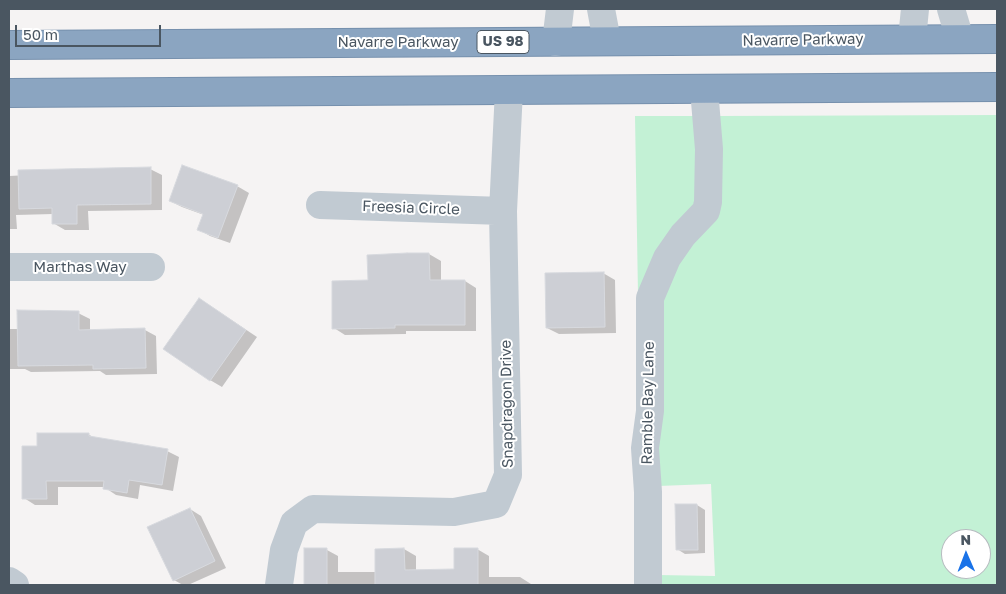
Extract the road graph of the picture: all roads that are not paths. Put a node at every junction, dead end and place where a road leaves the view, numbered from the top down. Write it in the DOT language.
graph roads {
  1 [pos="560,9"];
  2 [pos="601,9"];
  3 [pos="915,9"];
  4 [pos="951,9"];
  5 [pos="912,38"];
  6 [pos="960,39"];
  7 [pos="997,39"];
  8 [pos="607,41"];
  9 [pos="556,42"];
  10 [pos="9,45"];
  11 [pos="997,87"];
  12 [pos="704,89"];
  13 [pos="509,90"];
  14 [pos="9,93"];
  15 [pos="320,205"];
  16 [pos="503,211"];
  17 [pos="9,267"];
  18 [pos="151,267"];
  19 [pos="9,581"];
  20 [pos="14,585"];
  21 [pos="279,585"];
  22 [pos="648,585"];
  1 -- 9 [label="street"];
  2 -- 8 [label="street"];
  3 -- 5 [label="street"];
  4 -- 6 [label="street"];
  5 -- 6 [label="highway, Navarre Parkway / US 98"];
  5 -- 8 [label="highway, Navarre Parkway / US 98"];
  6 -- 7 [label="highway, Navarre Parkway / US 98"];
  8 -- 9 [label="highway, Navarre Parkway / US 98"];
  9 -- 10 [label="highway, Navarre Parkway / US 98"];
  11 -- 12 [label="highway"];
  12 -- 13 [label="highway"];
  12 -- 22 [label="street, Ramble Bay Lane"];
  13 -- 14 [label="highway"];
  13 -- 16 [label="street, Snapdragon Drive"];
  15 -- 16 [label="street, Freesia Circle"];
  16 -- 21 [label="street, Snapdragon Drive"];
  17 -- 18 [label="street, Marthas Way"];
  19 -- 20 [label="street"];
}
